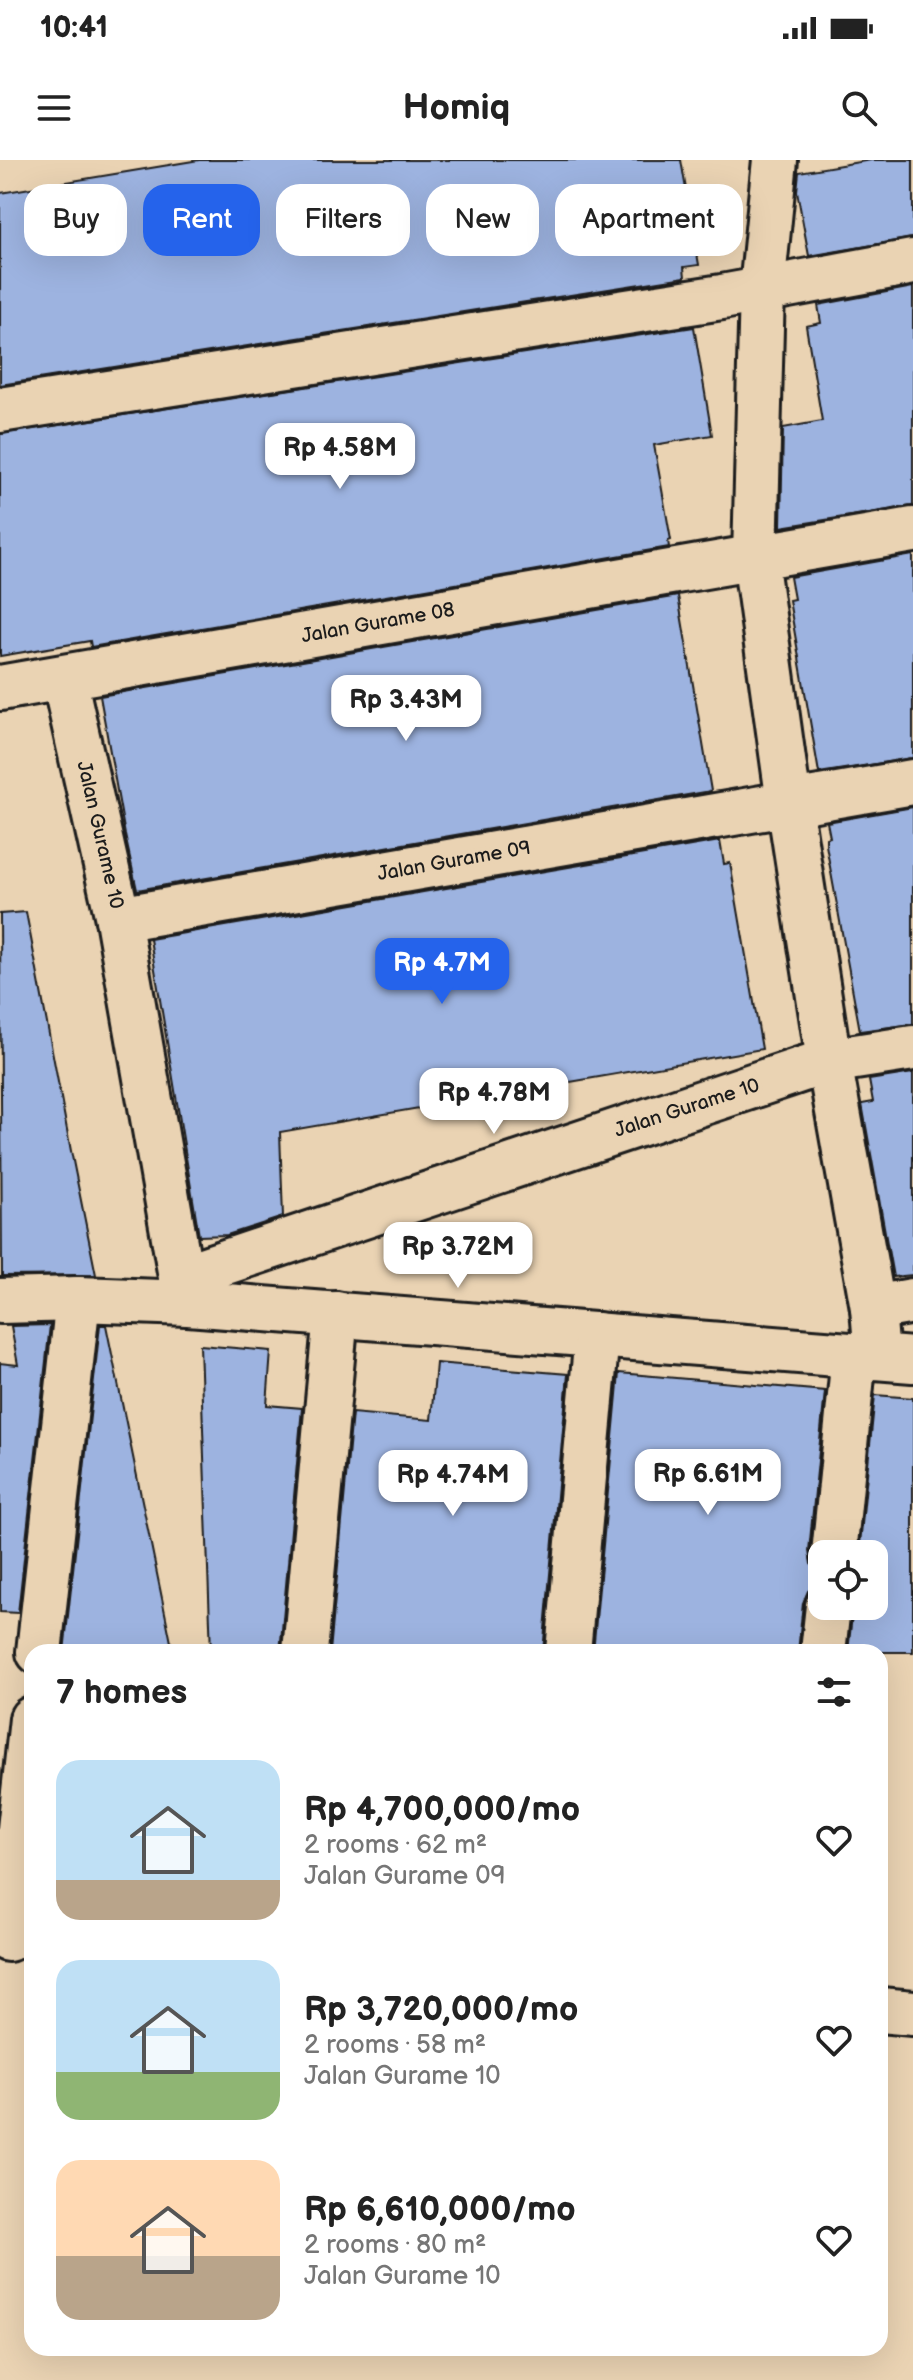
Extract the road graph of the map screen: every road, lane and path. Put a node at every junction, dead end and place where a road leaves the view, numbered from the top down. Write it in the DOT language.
graph roads {
  1 [pos="775,160"];
  2 [pos="913,262"];
  3 [pos="762,289"];
  4 [pos="0,410"];
  5 [pos="913,530"];
  6 [pos="755,558"];
  7 [pos="64,678"];
  8 [pos="0,688"];
  9 [pos="913,782"];
  10 [pos="789,803"];
  11 [pos="118,919"];
  12 [pos="913,1048"];
  13 [pos="829,1061"];
  14 [pos="184,1290"];
  15 [pos="78,1299"];
  16 [pos="0,1301"];
  17 [pos="893,1304"];
  18 [pos="336,1314"];
  19 [pos="597,1335"];
  20 [pos="881,1358"];
  21 [pos="837,1540"];
  22 [pos="826,1620"];
  23 [pos="40,1644"];
  24 [pos="306,1644"];
  25 [pos="569,1644"];
  26 [pos="824,1644"];
  27 [pos="24,1811"];
  28 [pos="13,1938"];
  29 [pos="888,2011"];
  30 [pos="913,2013"];
  1 -- 3 [label="street"];
  2 -- 3 [label="street"];
  3 -- 4 [label="street"];
  3 -- 6 [label="street"];
  5 -- 6 [label="street, Jalan Gurame 08"];
  6 -- 7 [label="street, Jalan Gurame 08"];
  6 -- 10 [label="street"];
  7 -- 8 [label="street, Jalan Gurame 08"];
  7 -- 11 [label="street, Jalan Gurame 10"];
  9 -- 10 [label="street, Jalan Gurame 09"];
  10 -- 11 [label="street, Jalan Gurame 09"];
  10 -- 13 [label="street"];
  11 -- 14 [label="street, Jalan Gurame 10"];
  12 -- 13 [label="street, Jalan Gurame 10"];
  13 -- 14 [label="street, Jalan Gurame 10"];
  13 -- 17 [label="street"];
  14 -- 15 [label="street"];
  14 -- 18 [label="street"];
  15 -- 16 [label="street"];
  15 -- 23 [label="street"];
  17 -- 20 [label="street"];
  18 -- 19 [label="street"];
  18 -- 24 [label="street"];
  19 -- 20 [label="street"];
  19 -- 25 [label="street"];
  20 -- 21 [label="street"];
  22 -- 26 [label="street"];
  27 -- 28 [label="street"];
  29 -- 30 [label="street"];
}
